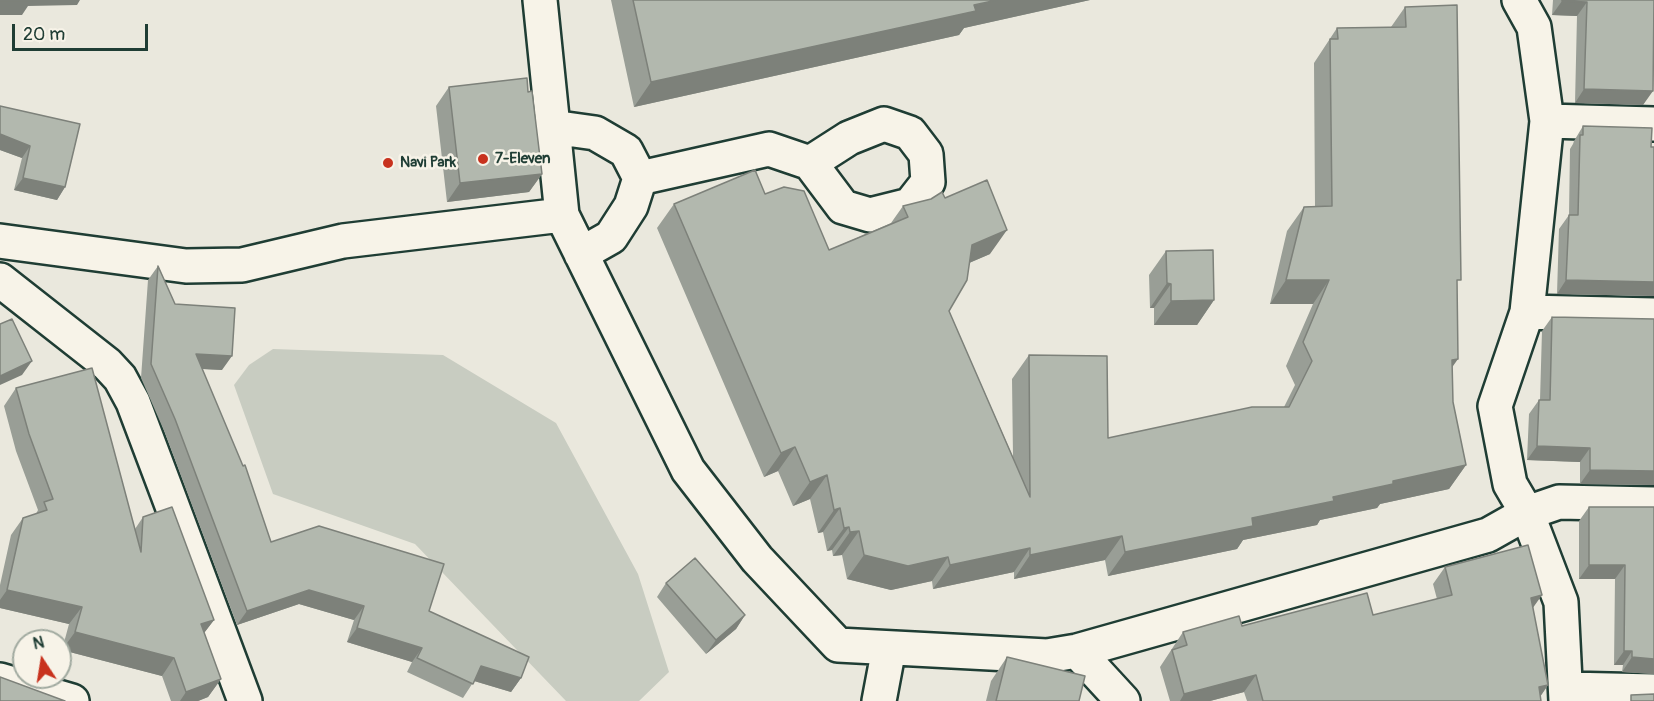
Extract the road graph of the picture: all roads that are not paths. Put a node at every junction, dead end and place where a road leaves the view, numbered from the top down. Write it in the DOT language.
graph roads {
  1 [pos="540,0"];
  2 [pos="1520,0"];
  3 [pos="1547,121"];
  4 [pos="1654,124"];
  5 [pos="552,127"];
  6 [pos="810,163"];
  7 [pos="640,178"];
  8 [pos="562,215"];
  9 [pos="0,241"];
  10 [pos="580,254"];
  11 [pos="0,280"];
  12 [pos="1527,312"];
  13 [pos="1654,315"];
  14 [pos="1654,504"];
  15 [pos="1527,513"];
  16 [pos="890,648"];
  17 [pos="1077,651"];
  18 [pos="0,680"];
  19 [pos="1654,691"];
  20 [pos="1567,695"];
  21 [pos="51,699"];
  22 [pos="245,701"];
  23 [pos="879,701"];
  24 [pos="1123,701"];
  1 -- 5 [label="street"];
  2 -- 3 [label="street"];
  3 -- 4 [label="street"];
  3 -- 12 [label="street"];
  5 -- 7 [label="street"];
  5 -- 8 [label="street"];
  6 -- 7 [label="street"];
  7 -- 10 [label="street"];
  8 -- 9 [label="street"];
  8 -- 10 [label="street"];
  10 -- 16 [label="street"];
  11 -- 22 [label="street"];
  12 -- 13 [label="street"];
  12 -- 15 [label="street"];
  14 -- 15 [label="street"];
  15 -- 17 [label="street"];
  15 -- 20 [label="street"];
  16 -- 17 [label="street"];
  16 -- 23 [label="street"];
  17 -- 24 [label="street"];
  18 -- 21 [label="street"];
  19 -- 20 [label="street"];
}
